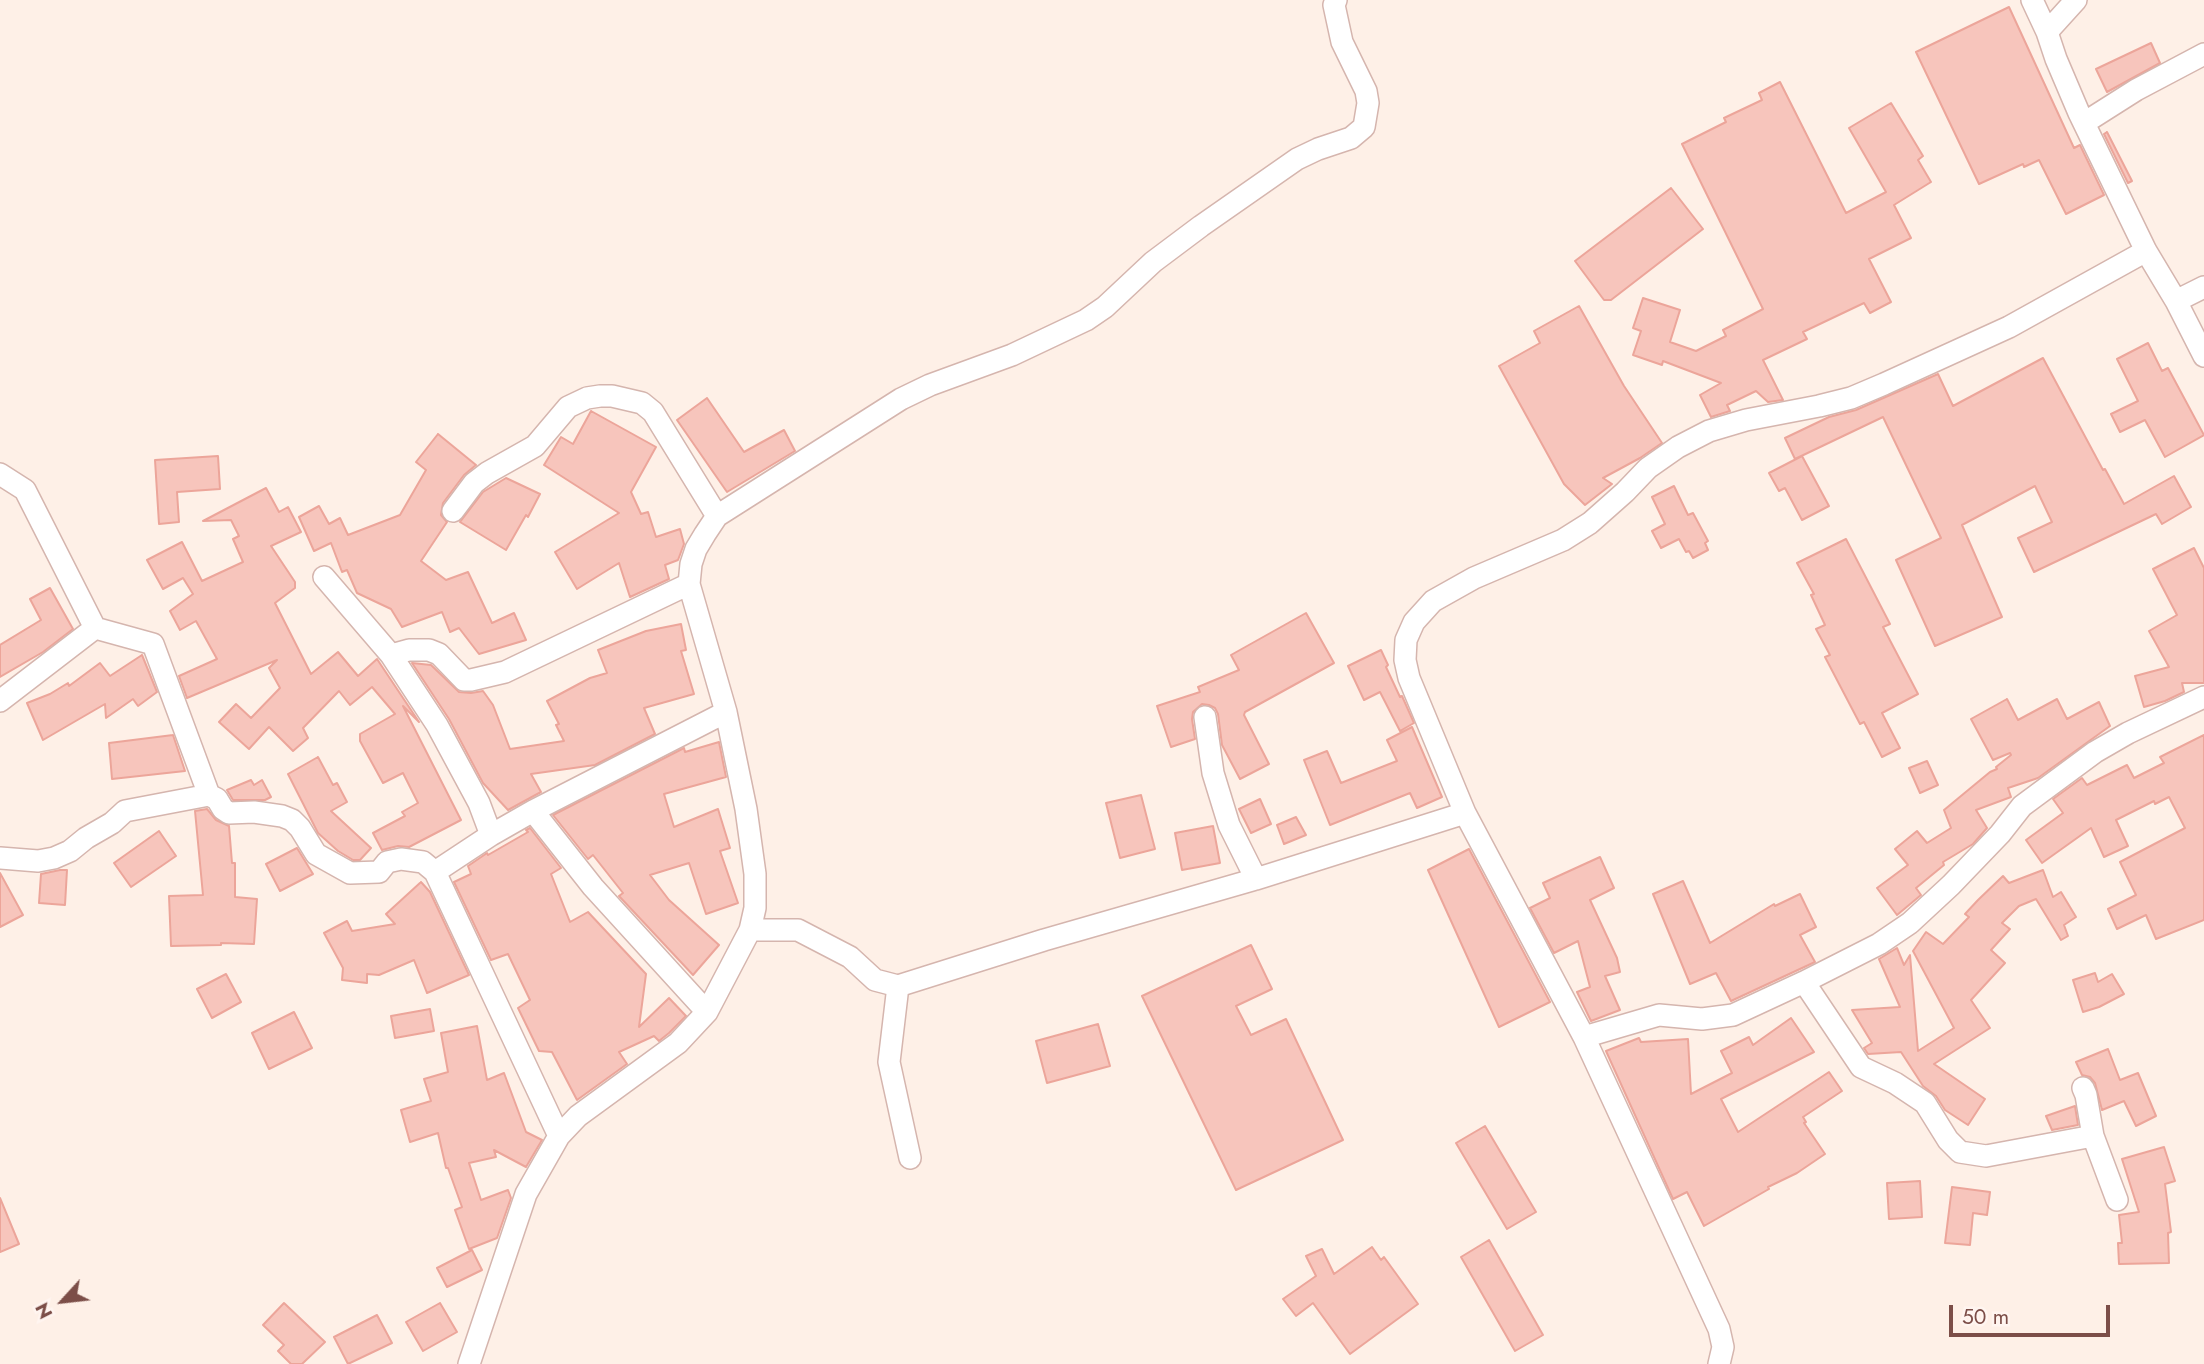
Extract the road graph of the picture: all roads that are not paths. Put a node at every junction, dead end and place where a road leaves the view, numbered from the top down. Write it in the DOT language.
graph roads {
  1 [pos="1336,0"];
  2 [pos="2032,0"];
  3 [pos="2076,0"];
  4 [pos="2047,32"];
  5 [pos="2204,54"];
  6 [pos="2084,122"];
  7 [pos="2146,251"];
  8 [pos="2204,287"];
  9 [pos="2176,301"];
  10 [pos="2204,356"];
  11 [pos="0,474"];
  12 [pos="453,511"];
  13 [pos="717,516"];
  14 [pos="324,577"];
  15 [pos="689,584"];
  16 [pos="95,628"];
  17 [pos="391,655"];
  18 [pos="2204,697"];
  19 [pos="0,701"];
  20 [pos="726,712"];
  21 [pos="1205,717"];
  22 [pos="209,795"];
  23 [pos="533,811"];
  24 [pos="1465,813"];
  25 [pos="492,835"];
  26 [pos="0,858"];
  27 [pos="435,872"];
  28 [pos="1256,879"];
  29 [pos="750,930"];
  30 [pos="1804,982"];
  31 [pos="898,986"];
  32 [pos="707,1012"];
  33 [pos="1584,1037"];
  34 [pos="2082,1088"];
  35 [pos="559,1136"];
  36 [pos="2093,1136"];
  37 [pos="911,1157"];
  38 [pos="2117,1200"];
  39 [pos="469,1364"];
  40 [pos="1719,1364"];
  1 -- 13 [label="street"];
  2 -- 4 [label="street"];
  3 -- 4 [label="street"];
  4 -- 6 [label="street"];
  5 -- 6 [label="street"];
  6 -- 7 [label="street"];
  7 -- 9 [label="street"];
  7 -- 24 [label="street"];
  8 -- 9 [label="street"];
  9 -- 10 [label="street"];
  11 -- 16 [label="street"];
  12 -- 13 [label="street"];
  13 -- 15 [label="street"];
  14 -- 17 [label="street"];
  15 -- 17 [label="street"];
  15 -- 20 [label="street"];
  16 -- 19 [label="street"];
  16 -- 22 [label="street"];
  17 -- 25 [label="street"];
  18 -- 30 [label="street"];
  20 -- 23 [label="street"];
  20 -- 29 [label="street"];
  21 -- 28 [label="street"];
  22 -- 26 [label="street"];
  22 -- 27 [label="street"];
  23 -- 25 [label="street"];
  23 -- 32 [label="street"];
  24 -- 28 [label="street"];
  24 -- 33 [label="street"];
  25 -- 27 [label="street"];
  27 -- 35 [label="street"];
  28 -- 31 [label="street"];
  29 -- 31 [label="street"];
  29 -- 32 [label="street"];
  30 -- 33 [label="street"];
  30 -- 36 [label="street"];
  31 -- 37 [label="street"];
  32 -- 35 [label="street"];
  33 -- 40 [label="street"];
  34 -- 36 [label="street"];
  35 -- 39 [label="street"];
  36 -- 38 [label="street"];
}
